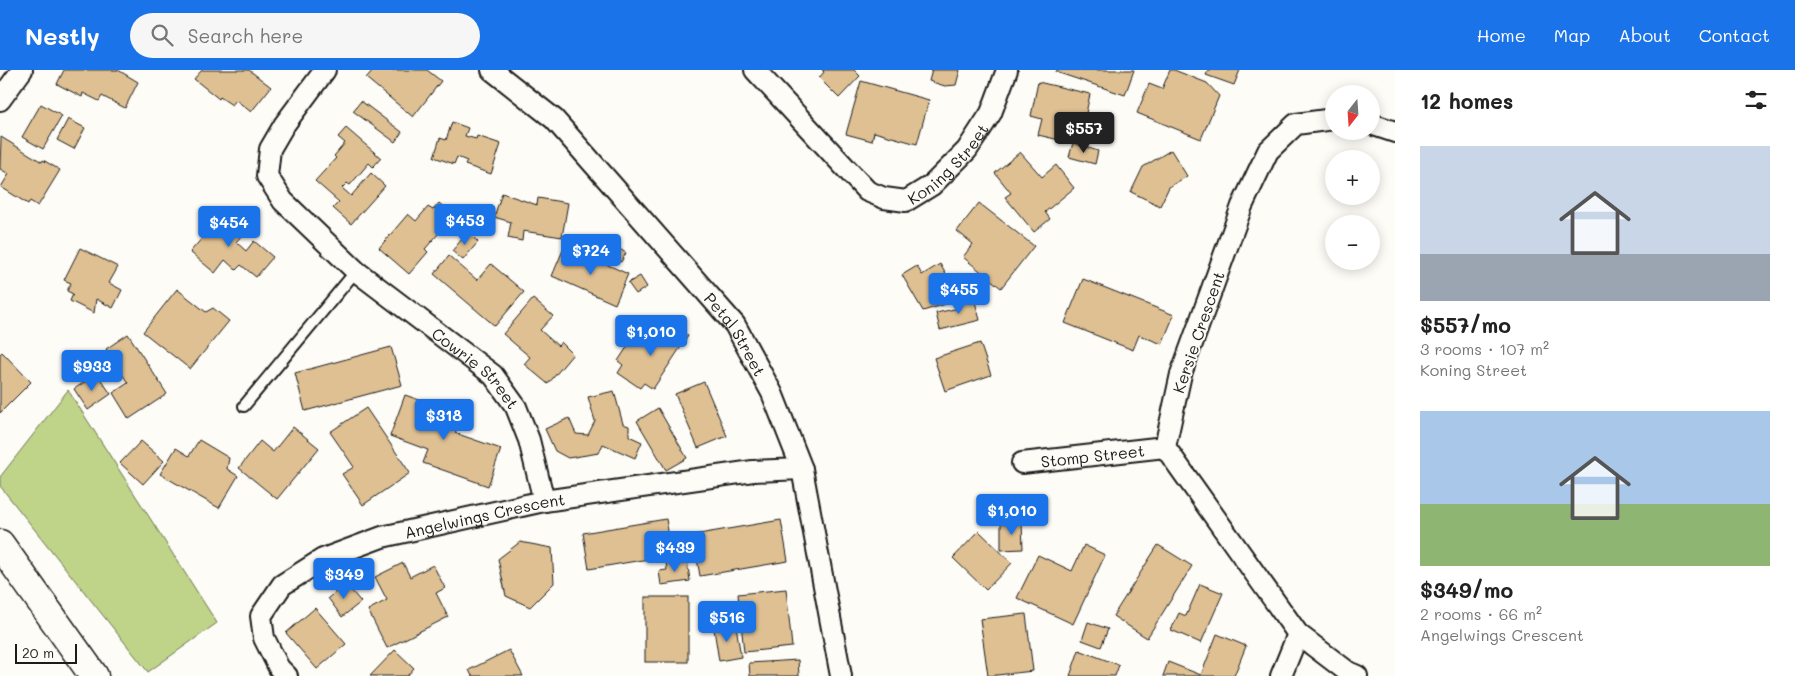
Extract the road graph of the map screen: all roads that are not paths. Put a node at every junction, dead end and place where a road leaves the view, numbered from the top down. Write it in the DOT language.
graph roads {
  1 [pos="22,70"];
  2 [pos="325,70"];
  3 [pos="492,70"];
  4 [pos="755,70"];
  5 [pos="1007,70"];
  6 [pos="0,100"];
  7 [pos="1325,120"];
  8 [pos="1380,127"];
  9 [pos="1395,132"];
  10 [pos="356,271"];
  11 [pos="244,406"];
  12 [pos="1165,447"];
  13 [pos="1022,463"];
  14 [pos="802,469"];
  15 [pos="544,501"];
  16 [pos="0,544"];
  17 [pos="1298,634"];
  18 [pos="94,676"];
  19 [pos="287,676"];
  20 [pos="841,676"];
  21 [pos="1281,676"];
  22 [pos="1358,676"];
  1 -- 6 [label="street"];
  2 -- 10 [label="street, Cowrie Street"];
  3 -- 14 [label="street, Petal Street"];
  4 -- 5 [label="street, Koning Street"];
  7 -- 12 [label="street, Kersie Crescent"];
  8 -- 9 [label="street"];
  10 -- 11 [label="lane"];
  10 -- 15 [label="street, Cowrie Street"];
  12 -- 13 [label="street, Stomp Street"];
  12 -- 17 [label="street"];
  14 -- 15 [label="street, Angelwings Crescent"];
  14 -- 20 [label="street, Petal Street"];
  15 -- 19 [label="street, Angelwings Crescent"];
  16 -- 18 [label="street"];
  17 -- 21 [label="street"];
  17 -- 22 [label="street"];
}
